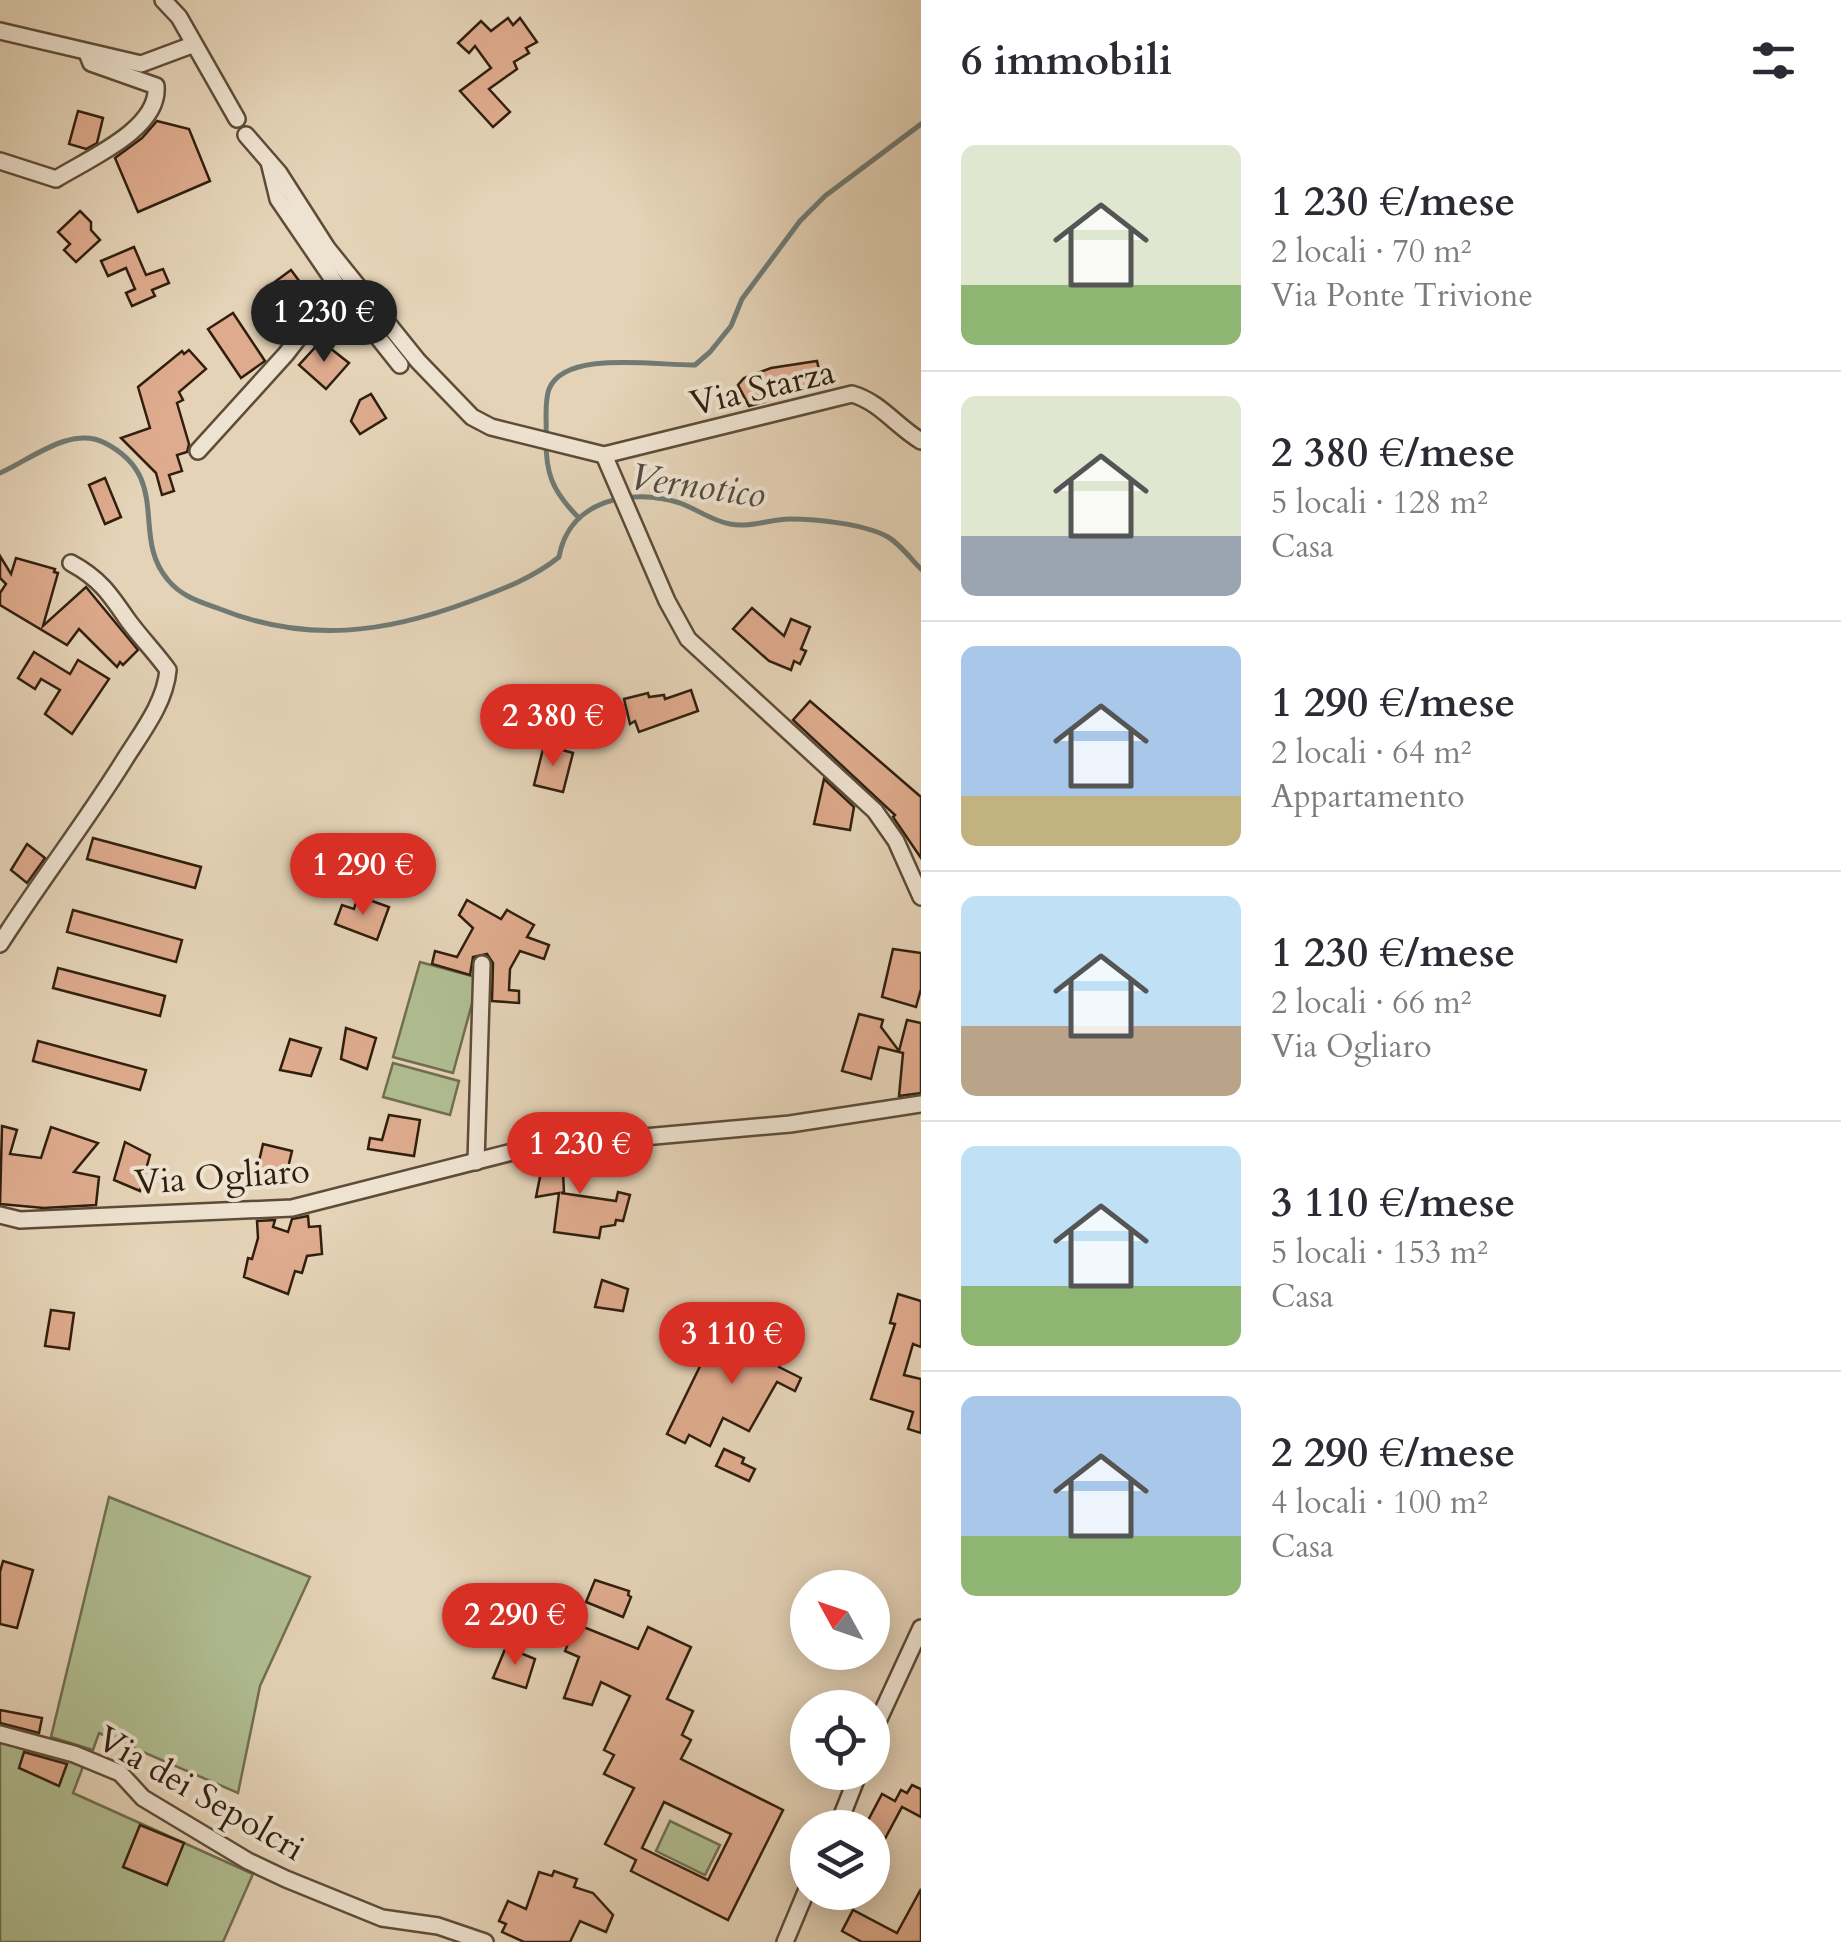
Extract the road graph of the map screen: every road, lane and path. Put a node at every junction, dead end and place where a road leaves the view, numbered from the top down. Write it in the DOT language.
graph roads {
  1 [pos="162,0"];
  2 [pos="0,32"];
  3 [pos="192,45"];
  4 [pos="87,53"];
  5 [pos="237,119"];
  6 [pos="246,134"];
  7 [pos="268,159"];
  8 [pos="0,161"];
  9 [pos="338,287"];
  10 [pos="400,365"];
  11 [pos="921,441"];
  12 [pos="198,450"];
  13 [pos="604,455"];
  14 [pos="70,563"];
  15 [pos="921,897"];
  16 [pos="0,944"];
  17 [pos="482,964"];
  18 [pos="921,1104"];
  19 [pos="476,1162"];
  20 [pos="0,1215"];
  21 [pos="921,1628"];
  22 [pos="890,1695"];
  23 [pos="0,1734"];
  24 [pos="799,1910"];
  25 [pos="485,1942"];
  26 [pos="786,1942"];
  1 -- 3 [label="street"];
  2 -- 4 [label="street"];
  3 -- 4 [label="street"];
  3 -- 5 [label="street"];
  4 -- 8 [label="street"];
  6 -- 7 [label="street"];
  7 -- 9 [label="street"];
  7 -- 13 [label="street"];
  9 -- 10 [label="street"];
  9 -- 12 [label="street"];
  11 -- 13 [label="street, Via Starza"];
  13 -- 15 [label="street"];
  14 -- 16 [label="street"];
  17 -- 19 [label="street"];
  18 -- 19 [label="street, Via Ogliaro"];
  19 -- 20 [label="street, Via Ogliaro"];
  21 -- 22 [label="street"];
  23 -- 25 [label="street, Via dei Sepolcri"];
  24 -- 26 [label="street"];
}
